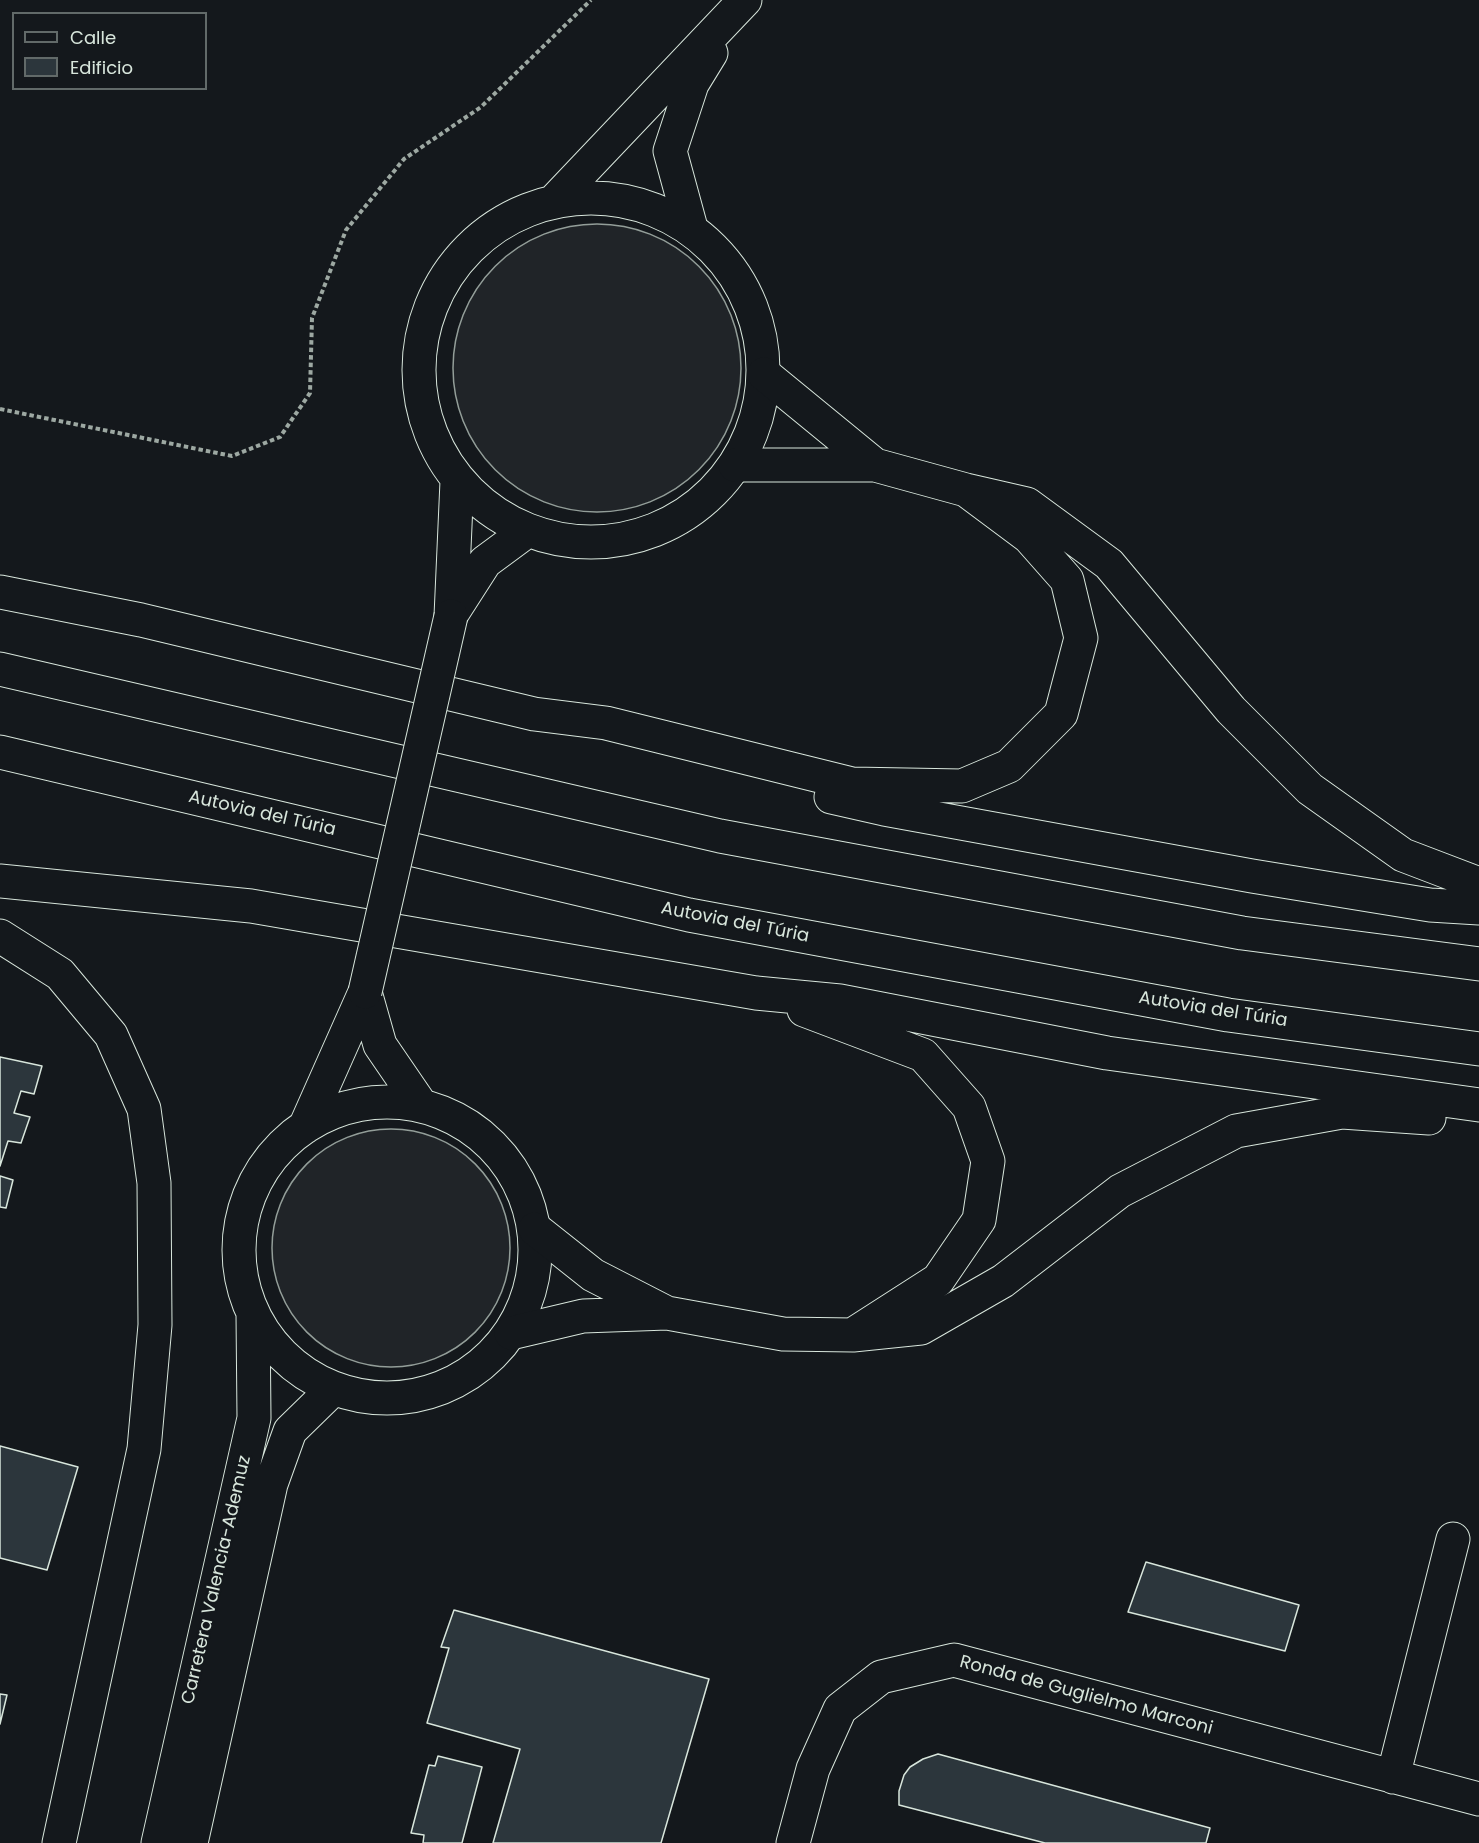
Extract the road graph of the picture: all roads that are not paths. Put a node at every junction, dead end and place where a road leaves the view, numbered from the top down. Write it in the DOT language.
graph roads {
  1 [pos="741,5"];
  2 [pos="555,200"];
  3 [pos="691,228"];
  4 [pos="764,374"];
  5 [pos="735,465"];
  6 [pos="875,465"];
  7 [pos="457,481"];
  8 [pos="966,490"];
  9 [pos="527,531"];
  10 [pos="0,592"];
  11 [pos="451,616"];
  12 [pos="0,669"];
  13 [pos="534,714"];
  14 [pos="0,752"];
  15 [pos="0,881"];
  16 [pos="1479,884"];
  17 [pos="1479,908"];
  18 [pos="0,936"];
  19 [pos="1479,964"];
  20 [pos="365,992"];
  21 [pos="756,993"];
  22 [pos="1479,1049"];
  23 [pos="421,1105"];
  24 [pos="1479,1105"];
  25 [pos="1479,1120"];
  26 [pos="305,1126"];
  27 [pos="535,1229"];
  28 [pos="667,1313"];
  29 [pos="253,1315"];
  30 [pos="511,1333"];
  31 [pos="854,1335"];
  32 [pos="333,1389"];
  33 [pos="1453,1539"];
  34 [pos="1393,1776"];
  35 [pos="1479,1799"];
  36 [pos="59,1843"];
  37 [pos="158,1843"];
  38 [pos="191,1843"];
  39 [pos="793,1843"];
  1 -- 2 [label="main road"];
  1 -- 3 [label="main road"];
  2 -- 3 [label="main road"];
  2 -- 7 [label="main road"];
  3 -- 4 [label="main road"];
  4 -- 5 [label="main road"];
  4 -- 6 [label="main road"];
  5 -- 6 [label="main road"];
  5 -- 9 [label="main road"];
  6 -- 8 [label="main road"];
  7 -- 9 [label="main road"];
  7 -- 11 [label="main road"];
  8 -- 13 [label="main road"];
  8 -- 16 [label="main road"];
  9 -- 11 [label="main road"];
  10 -- 13 [label="main road"];
  11 -- 20 [label="main road, bridge"];
  12 -- 19 [label="main road"];
  13 -- 17 [label="main road"];
  14 -- 22 [label="main road, Autovia del Túria"];
  15 -- 21 [label="main road"];
  18 -- 36 [label="main road"];
  20 -- 23 [label="main road"];
  20 -- 26 [label="main road"];
  21 -- 24 [label="main road"];
  21 -- 31 [label="main road"];
  23 -- 26 [label="main road"];
  23 -- 27 [label="main road"];
  25 -- 31 [label="main road"];
  26 -- 29 [label="main road"];
  27 -- 28 [label="main road"];
  27 -- 30 [label="main road"];
  28 -- 30 [label="main road"];
  28 -- 31 [label="main road"];
  29 -- 32 [label="main road"];
  29 -- 37 [label="main road, Carretera Valencia-Ademuz"];
  30 -- 32 [label="main road"];
  32 -- 38 [label="main road, Carretera Valencia-Ademuz"];
  33 -- 34 [label="main road"];
  34 -- 35 [label="main road, Ronda de Guglielmo Marconi"];
  34 -- 39 [label="main road, Ronda de Guglielmo Marconi"];
}
